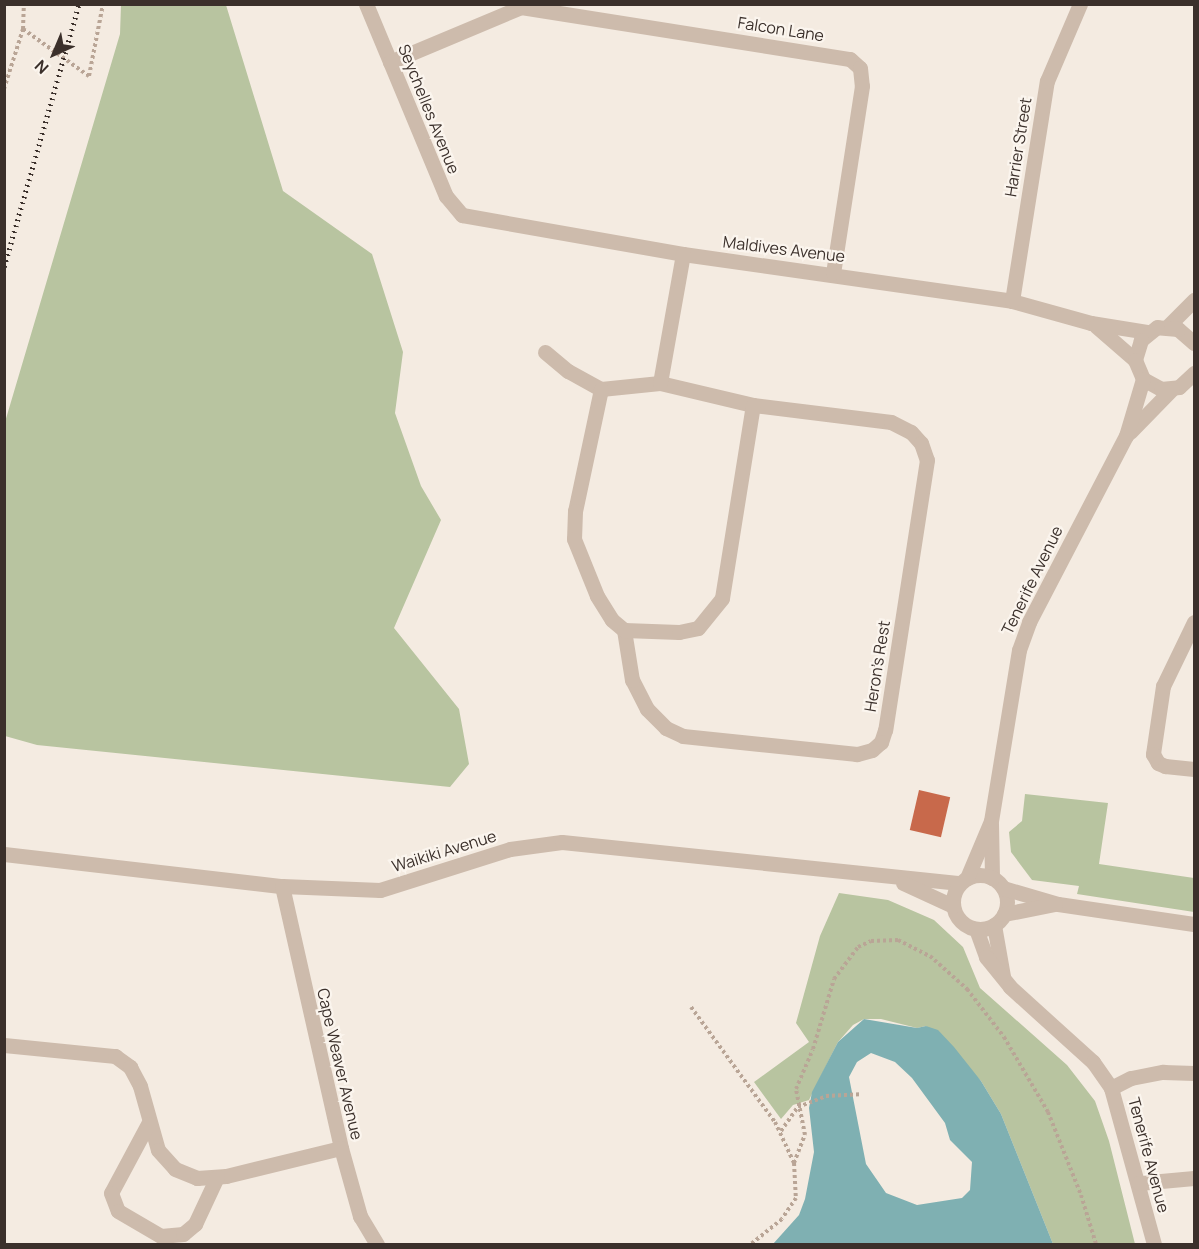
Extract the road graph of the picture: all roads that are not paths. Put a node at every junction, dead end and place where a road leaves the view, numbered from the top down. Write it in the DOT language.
graph roads {
  1 [pos="366,4"];
  2 [pos="1080,4"];
  3 [pos="390,62"];
  4 [pos="470,219"];
  5 [pos="683,254"];
  6 [pos="833,273"];
  7 [pos="1194,300"];
  8 [pos="1012,301"];
  9 [pos="1091,323"];
  10 [pos="1168,326"];
  11 [pos="1148,332"];
  12 [pos="1194,342"];
  13 [pos="545,351"];
  14 [pos="1135,360"];
  15 [pos="1143,379"];
  16 [pos="1187,382"];
  17 [pos="660,383"];
  18 [pos="602,389"];
  19 [pos="753,405"];
  20 [pos="1126,436"];
  21 [pos="1194,622"];
  22 [pos="624,630"];
  23 [pos="1194,769"];
  24 [pos="991,821"];
  25 [pos="4,854"];
  26 [pos="894,879"];
  27 [pos="964,881"];
  28 [pos="997,883"];
  29 [pos="282,886"];
  30 [pos="1058,904"];
  31 [pos="953,906"];
  32 [pos="999,920"];
  33 [pos="1194,924"];
  34 [pos="976,929"];
  35 [pos="1003,976"];
  36 [pos="4,1045"];
  37 [pos="1194,1073"];
  38 [pos="1111,1088"];
  39 [pos="148,1124"];
  40 [pos="341,1148"];
  41 [pos="217,1177"];
  42 [pos="1194,1178"];
  43 [pos="1139,1183"];
  44 [pos="377,1245"];
  45 [pos="1154,1245"];
  1 -- 3 [label="street, Seychelles Avenue"];
  2 -- 8 [label="street, Harrier Street"];
  3 -- 4 [label="street, Seychelles Avenue"];
  3 -- 6 [label="street, Falcon Lane"];
  4 -- 5 [label="street, Maldives Avenue"];
  5 -- 6 [label="street, Maldives Avenue"];
  5 -- 17 [label="street"];
  6 -- 8 [label="street, Maldives Avenue"];
  7 -- 10 [label="street"];
  8 -- 9 [label="street, Maldives Avenue"];
  9 -- 11 [label="street, Maldives Avenue"];
  9 -- 14 [label="street, Maldives Avenue"];
  10 -- 11 [label="street"];
  10 -- 12 [label="street"];
  11 -- 14 [label="street"];
  13 -- 18 [label="street"];
  14 -- 15 [label="street"];
  15 -- 16 [label="street"];
  15 -- 20 [label="street, Tenerife Avenue"];
  16 -- 20 [label="street, Tenerife Avenue"];
  17 -- 18 [label="street, Heron's Rest"];
  17 -- 19 [label="street, Heron's Rest"];
  18 -- 22 [label="street"];
  19 -- 22 [label="street"];
  19 -- 22 [label="street, Heron's Rest"];
  20 -- 24 [label="street, Tenerife Avenue"];
  21 -- 23 [label="street"];
  24 -- 27 [label="street, Tenerife Avenue"];
  24 -- 28 [label="street, Tenerife Avenue"];
  25 -- 29 [label="street, Waikiki Avenue"];
  26 -- 27 [label="street, Waikiki Avenue"];
  26 -- 29 [label="street, Waikiki Avenue"];
  26 -- 31 [label="street, Waikiki Avenue"];
  27 -- 28 [label="street"];
  27 -- 31 [label="street"];
  28 -- 30 [label="street"];
  28 -- 32 [label="street"];
  29 -- 40 [label="street, Cape Weaver Avenue"];
  30 -- 32 [label="street"];
  30 -- 33 [label="street"];
  31 -- 34 [label="street"];
  32 -- 34 [label="street"];
  32 -- 35 [label="street, Tenerife Avenue"];
  34 -- 35 [label="street, Tenerife Avenue"];
  35 -- 38 [label="street, Tenerife Avenue"];
  36 -- 39 [label="street"];
  37 -- 38 [label="street"];
  38 -- 43 [label="street, Tenerife Avenue"];
  39 -- 41 [label="street"];
  39 -- 41 [label="street"];
  40 -- 41 [label="street"];
  40 -- 44 [label="street, Cape Weaver Avenue"];
  42 -- 43 [label="street"];
  43 -- 45 [label="street, Tenerife Avenue"];
}
